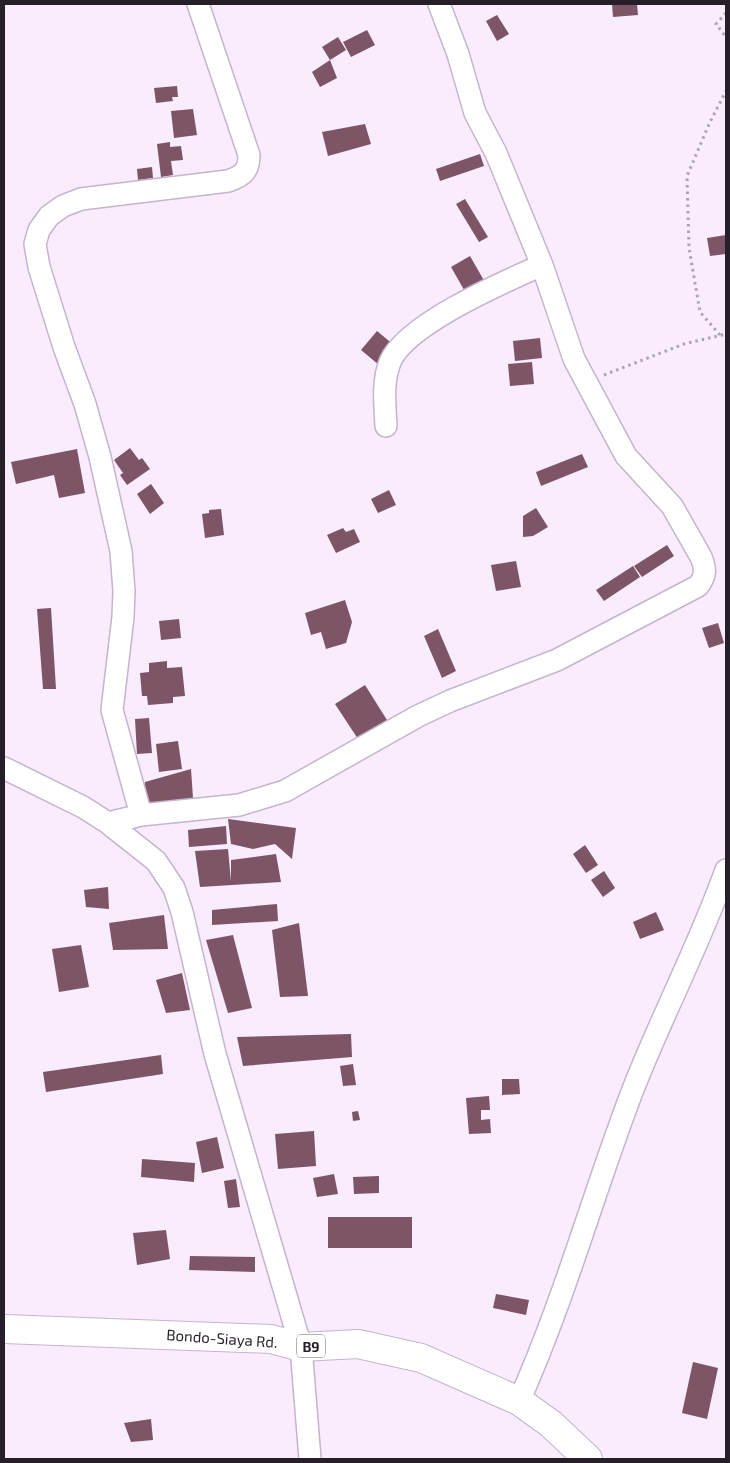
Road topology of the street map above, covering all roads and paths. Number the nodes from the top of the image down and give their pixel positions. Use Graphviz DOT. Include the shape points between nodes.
graph roads {
  1 [pos="198,4"];
  2 [pos="439,4"];
  3 [pos="726,13"];
  4 [pos="726,37"];
  5 [pos="726,92"];
  6 [pos="542,265"];
  7 [pos="726,334"];
  8 [pos="720,335"];
  9 [pos="586,384"];
  10 [pos="386,426"];
  11 [pos="4,768"];
  12 [pos="141,815"];
  13 [pos="108,823"];
  14 [pos="726,870"];
  15 [pos="4,1328"];
  16 [pos="301,1347"];
  17 [pos="519,1400"];
  18 [pos="310,1459"];
  19 [pos="588,1459"];
  1 -- 12 [label="street" via="249,155 247,170 240,177 228,181 81,199 49,216 39,230 35,244 39,266 100,457 121,551 123,617 112,710"];
  2 -- 6 [label="street" via="475,113 496,153"];
  3 -- 4 [label="path" via="716,24"];
  5 -- 8 [label="path" via="687,176 689,248 700,312"];
  6 -- 9 [label="street" via="574,359"];
  6 -- 10 [label="street" via="460,302 398,348 390,362 385,386"];
  7 -- 8 [label="path"];
  8 -- 9 [label="path" via="633,362"];
  9 -- 12 [label="street" via="626,456 672,506 702,557 705,574 698,586 557,660 418,716 285,791 239,805"];
  11 -- 13 [label="street"];
  12 -- 13 [label="street"];
  13 -- 16 [label="street" via="156,861 174,888 215,1054"];
  14 -- 17 [label="street" via="706,925 669,1001 632,1090 550,1325"];
  15 -- 16 [label="highway, Bondo-Siaya Rd. / B9" via="271,1339"];
  16 -- 17 [label="highway, Bondo-Siaya Rd. / B9" via="358,1344 399,1352 450,1369"];
  16 -- 18 [label="street"];
  17 -- 19 [label="highway, Bondo-Siaya Rd. / B9" via="551,1424"];
}
